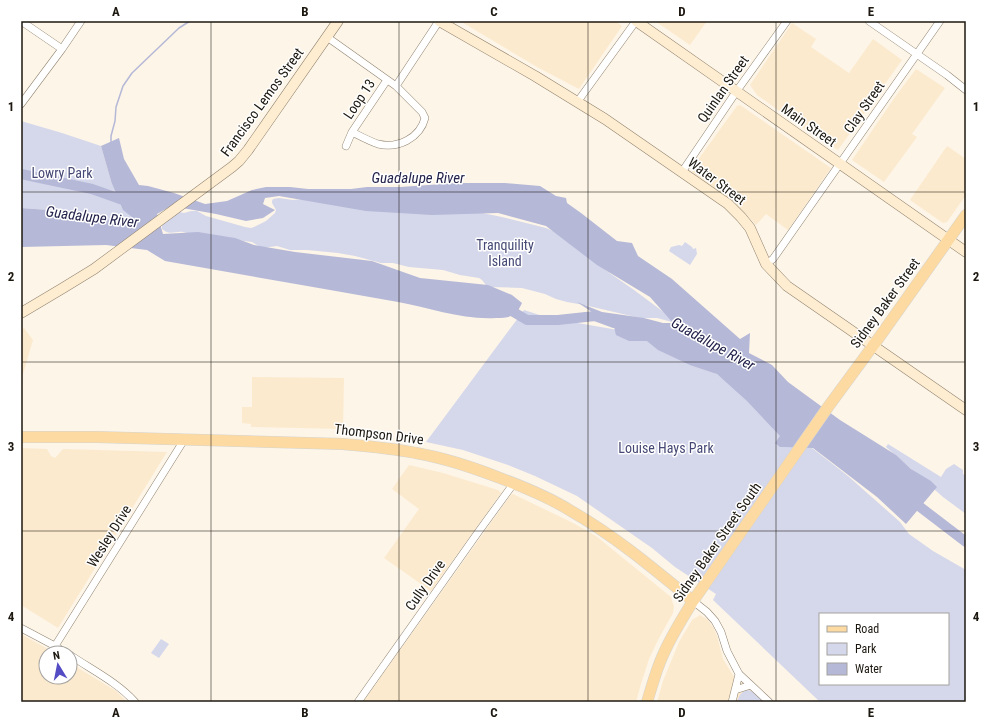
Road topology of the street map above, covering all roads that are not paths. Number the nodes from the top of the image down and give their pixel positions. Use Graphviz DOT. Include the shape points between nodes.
graph roads {
  1 [pos="21,21"];
  2 [pos="81,21"];
  3 [pos="338,21"];
  4 [pos="439,21"];
  5 [pos="636,21"];
  6 [pos="787,21"];
  7 [pos="869,21"];
  8 [pos="940,21"];
  9 [pos="327,37"];
  10 [pos="62,49"];
  11 [pos="916,54"];
  12 [pos="387,80"];
  13 [pos="396,86"];
  14 [pos="966,90"];
  15 [pos="736,92"];
  16 [pos="578,101"];
  17 [pos="21,104"];
  18 [pos="352,132"];
  19 [pos="346,146"];
  20 [pos="840,164"];
  21 [pos="682,172"];
  22 [pos="966,215"];
  23 [pos="948,240"];
  24 [pos="966,252"];
  25 [pos="766,264"];
  26 [pos="21,313"];
  27 [pos="873,346"];
  28 [pos="828,407"];
  29 [pos="966,410"];
  30 [pos="21,437"];
  31 [pos="184,440"];
  32 [pos="514,483"];
  33 [pos="693,601"];
  34 [pos="21,628"];
  35 [pos="53,645"];
  36 [pos="56,645"];
  37 [pos="78,661"];
  38 [pos="739,674"];
  39 [pos="751,685"];
  40 [pos="735,690"];
  41 [pos="135,702"];
  42 [pos="358,702"];
  43 [pos="647,702"];
  44 [pos="732,702"];
  45 [pos="769,702"];
  1 -- 10 [label="street"];
  2 -- 10 [label="street"];
  3 -- 9 [label="street, Francisco Lemos Street"];
  4 -- 13 [label="street"];
  4 -- 16 [label="street, Water Street"];
  5 -- 15 [label="street, Main Street"];
  5 -- 16 [label="street"];
  6 -- 15 [label="street, Quinlan Street"];
  7 -- 11 [label="street"];
  8 -- 11 [label="street, Clay Street"];
  9 -- 12 [label="street"];
  9 -- 26 [label="street, Francisco Lemos Street" via="239,161 94,269"];
  10 -- 17 [label="street"];
  11 -- 14 [label="street"];
  11 -- 20 [label="street, Clay Street"];
  12 -- 13 [label="street"];
  12 -- 18 [label="street, Loop 13"];
  13 -- 18 [label="street, Loop 13" via="425,118 415,135 406,142 384,145"];
  15 -- 20 [label="street, Main Street"];
  15 -- 21 [label="street, Quinlan Street"];
  16 -- 21 [label="street, Water Street"];
  18 -- 19 [label="street, Loop 13"];
  20 -- 23 [label="street, Main Street"];
  20 -- 25 [label="street, Clay Street" via="773,259"];
  21 -- 25 [label="street, Water Street" via="728,204 741,217 750,228"];
  22 -- 23 [label="main road, Sidney Baker Street"];
  23 -- 24 [label="street, Main Street"];
  23 -- 27 [label="main road, Sidney Baker Street"];
  25 -- 27 [label="street, Water Street" via="787,286"];
  27 -- 28 [label="main road, Sidney Baker Street"];
  27 -- 29 [label="street, Water Street"];
  28 -- 33 [label="main road, Sidney Baker Street South"];
  30 -- 31 [label="main road, Thompson Drive"];
  31 -- 32 [label="main road, Thompson Drive" via="326,443 377,447 446,460"];
  31 -- 36 [label="street, Wesley Drive"];
  32 -- 33 [label="main road, Thompson Drive" via="571,510 603,531"];
  32 -- 42 [label="street, Cully Drive"];
  33 -- 38 [label="street" via="715,621"];
  33 -- 43 [label="main road, Sidney Baker Street South" via="662,656"];
  34 -- 35 [label="street"];
  37 -- 41 [label="street" via="116,685"];
  38 -- 39 [label="street"];
  38 -- 40 [label="street"];
  39 -- 40 [label="street"];
  39 -- 45 [label="street"];
  40 -- 44 [label="street"];
}
